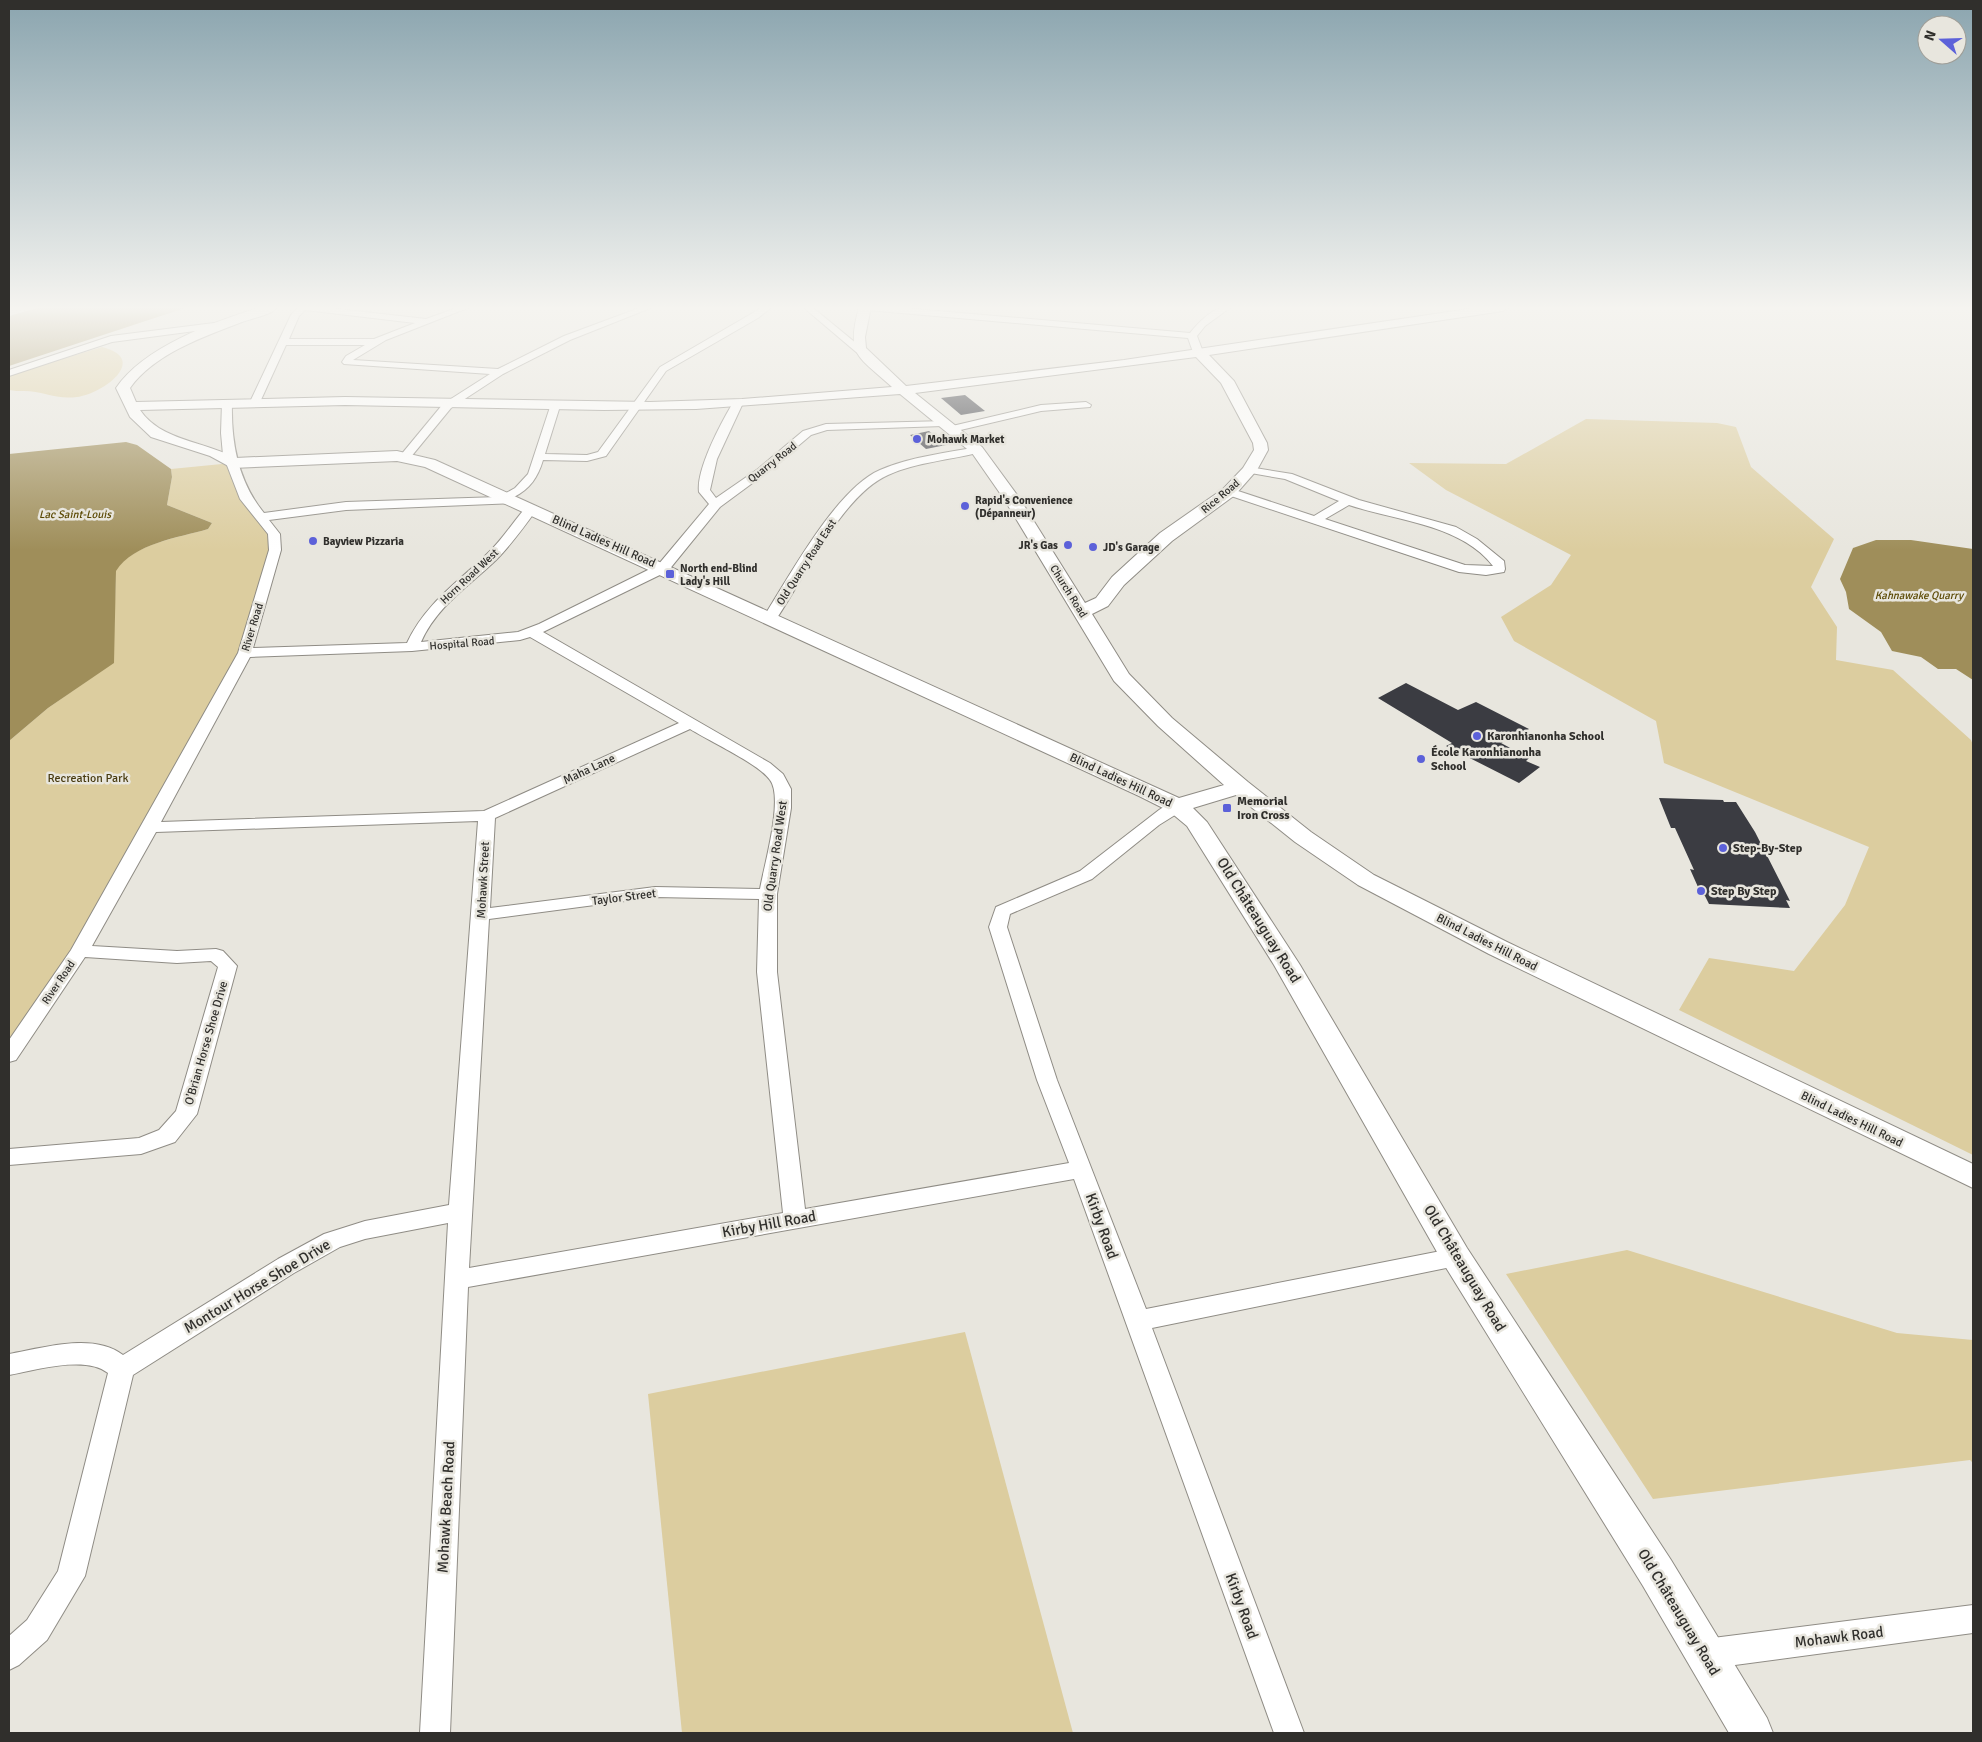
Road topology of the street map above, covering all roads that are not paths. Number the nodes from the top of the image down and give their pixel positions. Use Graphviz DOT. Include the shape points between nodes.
graph roads {
  1 [pos="124,388"];
  2 [pos="262,388"];
  3 [pos="474,388"];
  4 [pos="649,388"];
  5 [pos="901,388"];
  6 [pos="930,388"];
  7 [pos="1231,388"];
  8 [pos="904,391"];
  9 [pos="255,402"];
  10 [pos="227,403"];
  11 [pos="450,403"];
  12 [pos="738,403"];
  13 [pos="636,405"];
  14 [pos="1086,405"];
  15 [pos="133,406"];
  16 [pos="555,406"];
  17 [pos="948,426"];
  18 [pos="977,450"];
  19 [pos="406,456"];
  20 [pos="538,457"];
  21 [pos="232,463"];
  22 [pos="1249,470"];
  23 [pos="1228,492"];
  24 [pos="509,499"];
  25 [pos="1349,500"];
  26 [pos="716,504"];
  27 [pos="531,508"];
  28 [pos="261,517"];
  29 [pos="1315,520"];
  30 [pos="663,568"];
  31 [pos="1082,612"];
  32 [pos="770,618"];
  33 [pos="532,632"];
  34 [pos="412,647"];
  35 [pos="245,653"];
  36 [pos="691,723"];
  37 [pos="1240,787"];
  38 [pos="1177,806"];
  39 [pos="487,816"];
  40 [pos="150,827"];
  41 [pos="768,894"];
  42 [pos="481,915"];
  43 [pos="80,950"];
  44 [pos="9,1055"];
  45 [pos="9,1157"];
  46 [pos="1082,1169"];
  47 [pos="1973,1177"];
  48 [pos="460,1212"];
  49 [pos="795,1220"];
  50 [pos="1456,1258"];
  51 [pos="457,1280"];
  52 [pos="1136,1321"];
  53 [pos="9,1364"];
  54 [pos="122,1369"];
  55 [pos="1973,1619"];
  56 [pos="1705,1654"];
  57 [pos="9,1655"];
  58 [pos="435,1733"];
  59 [pos="1289,1733"];
  60 [pos="1752,1733"];
  1 -- 15 [label="street"];
  2 -- 9 [label="street"];
  3 -- 11 [label="street"];
  4 -- 13 [label="street"];
  5 -- 8 [label="street, Church Road"];
  6 -- 8 [label="street"];
  7 -- 22 [label="street, Rice Road" via="1260,443 1261,450"];
  8 -- 12 [label="street"];
  8 -- 17 [label="street, Church Road"];
  9 -- 10 [label="street"];
  9 -- 11 [label="street"];
  10 -- 15 [label="street"];
  10 -- 21 [label="street, River Road" via="226,433"];
  11 -- 16 [label="street"];
  11 -- 19 [label="street"];
  12 -- 13 [label="street"];
  12 -- 26 [label="street" via="708,470 704,489"];
  13 -- 16 [label="street"];
  13 -- 20 [label="street" via="602,454 586,458"];
  14 -- 17 [label="street, Quarry Road" via="1041,408"];
  15 -- 21 [label="street" via="135,414 160,436 215,453"];
  16 -- 20 [label="street"];
  17 -- 18 [label="street, Church Road"];
  17 -- 26 [label="street, Quarry Road" via="815,429"];
  18 -- 31 [label="street, Church Road" via="1012,499"];
  18 -- 32 [label="street, Old Quarry Road East" via="900,466 882,473 863,487 832,519"];
  19 -- 21 [label="street, Blind Ladies Hill Road"];
  19 -- 24 [label="street, Blind Ladies Hill Road" via="430,463"];
  20 -- 24 [label="street" via="529,482"];
  21 -- 28 [label="street, River Road" via="246,499"];
  22 -- 23 [label="street, Rice Road"];
  22 -- 25 [label="street" via="1288,476"];
  23 -- 29 [label="street"];
  23 -- 31 [label="street, Rice Road" via="1166,537 1118,581 1102,602"];
  24 -- 27 [label="street, Blind Ladies Hill Road"];
  24 -- 28 [label="street" via="346,506"];
  25 -- 29 [label="street"];
  25 -- 29 [label="street" via="1452,530 1473,542 1499,564 1499,569 1464,569"];
  26 -- 30 [label="street, Quarry Road"];
  27 -- 30 [label="street, Blind Ladies Hill Road"];
  27 -- 34 [label="street, Horn Road West" via="502,545 444,598 420,626"];
  28 -- 35 [label="street, River Road" via="274,534 275,550"];
  30 -- 32 [label="street, Blind Ladies Hill Road"];
  30 -- 33 [label="street, Hospital Road"];
  31 -- 37 [label="street, Church Road" via="1121,677 1165,722"];
  32 -- 38 [label="street, Blind Ladies Hill Road"];
  33 -- 34 [label="street, Hospital Road" via="500,640"];
  33 -- 36 [label="street, Old Quarry Road West"];
  34 -- 35 [label="street, Hospital Road"];
  35 -- 40 [label="street, River Road"];
  36 -- 39 [label="street, Maha Lane"];
  36 -- 41 [label="street, Old Quarry Road West" via="764,766 777,777 784,789"];
  37 -- 38 [label="street, Blind Ladies Hill Road"];
  37 -- 47 [label="street, Blind Ladies Hill Road" via="1303,837 1366,880 1498,948"];
  38 -- 46 [label="street, Kirby Road" via="1151,821 1085,875 1002,911 998,927 1047,1080"];
  38 -- 50 [label="street, Old Châteauguay Road" via="1206,834 1277,949"];
  39 -- 40 [label="street"];
  39 -- 42 [label="street, Mohawk Street"];
  40 -- 43 [label="street, River Road"];
  41 -- 42 [label="street, Taylor Street" via="655,892"];
  41 -- 49 [label="street, Old Quarry Road West" via="767,972"];
  42 -- 48 [label="street, Mohawk Street"];
  43 -- 44 [label="street, River Road"];
  43 -- 45 [label="street, O'Brian Horse Shoe Drive" via="178,957 216,955 228,966 186,1114 167,1136 141,1146"];
  46 -- 49 [label="street, Kirby Hill Road"];
  46 -- 52 [label="street, Kirby Road"];
  48 -- 51 [label="street, Mohawk Street"];
  48 -- 54 [label="street, Montour Horse Shoe Drive" via="365,1230 332,1240"];
  49 -- 51 [label="street, Kirby Hill Road"];
  50 -- 52 [label="street"];
  50 -- 56 [label="street, Old Châteauguay Road" via="1652,1565"];
  51 -- 58 [label="street, Mohawk Beach Road"];
  52 -- 59 [label="street, Kirby Road"];
  53 -- 54 [label="street" via="81,1353 108,1358"];
  54 -- 57 [label="street" via="71,1576 38,1630"];
  55 -- 56 [label="street, Mohawk Road"];
  56 -- 60 [label="street, Old Châteauguay Road"];
}
